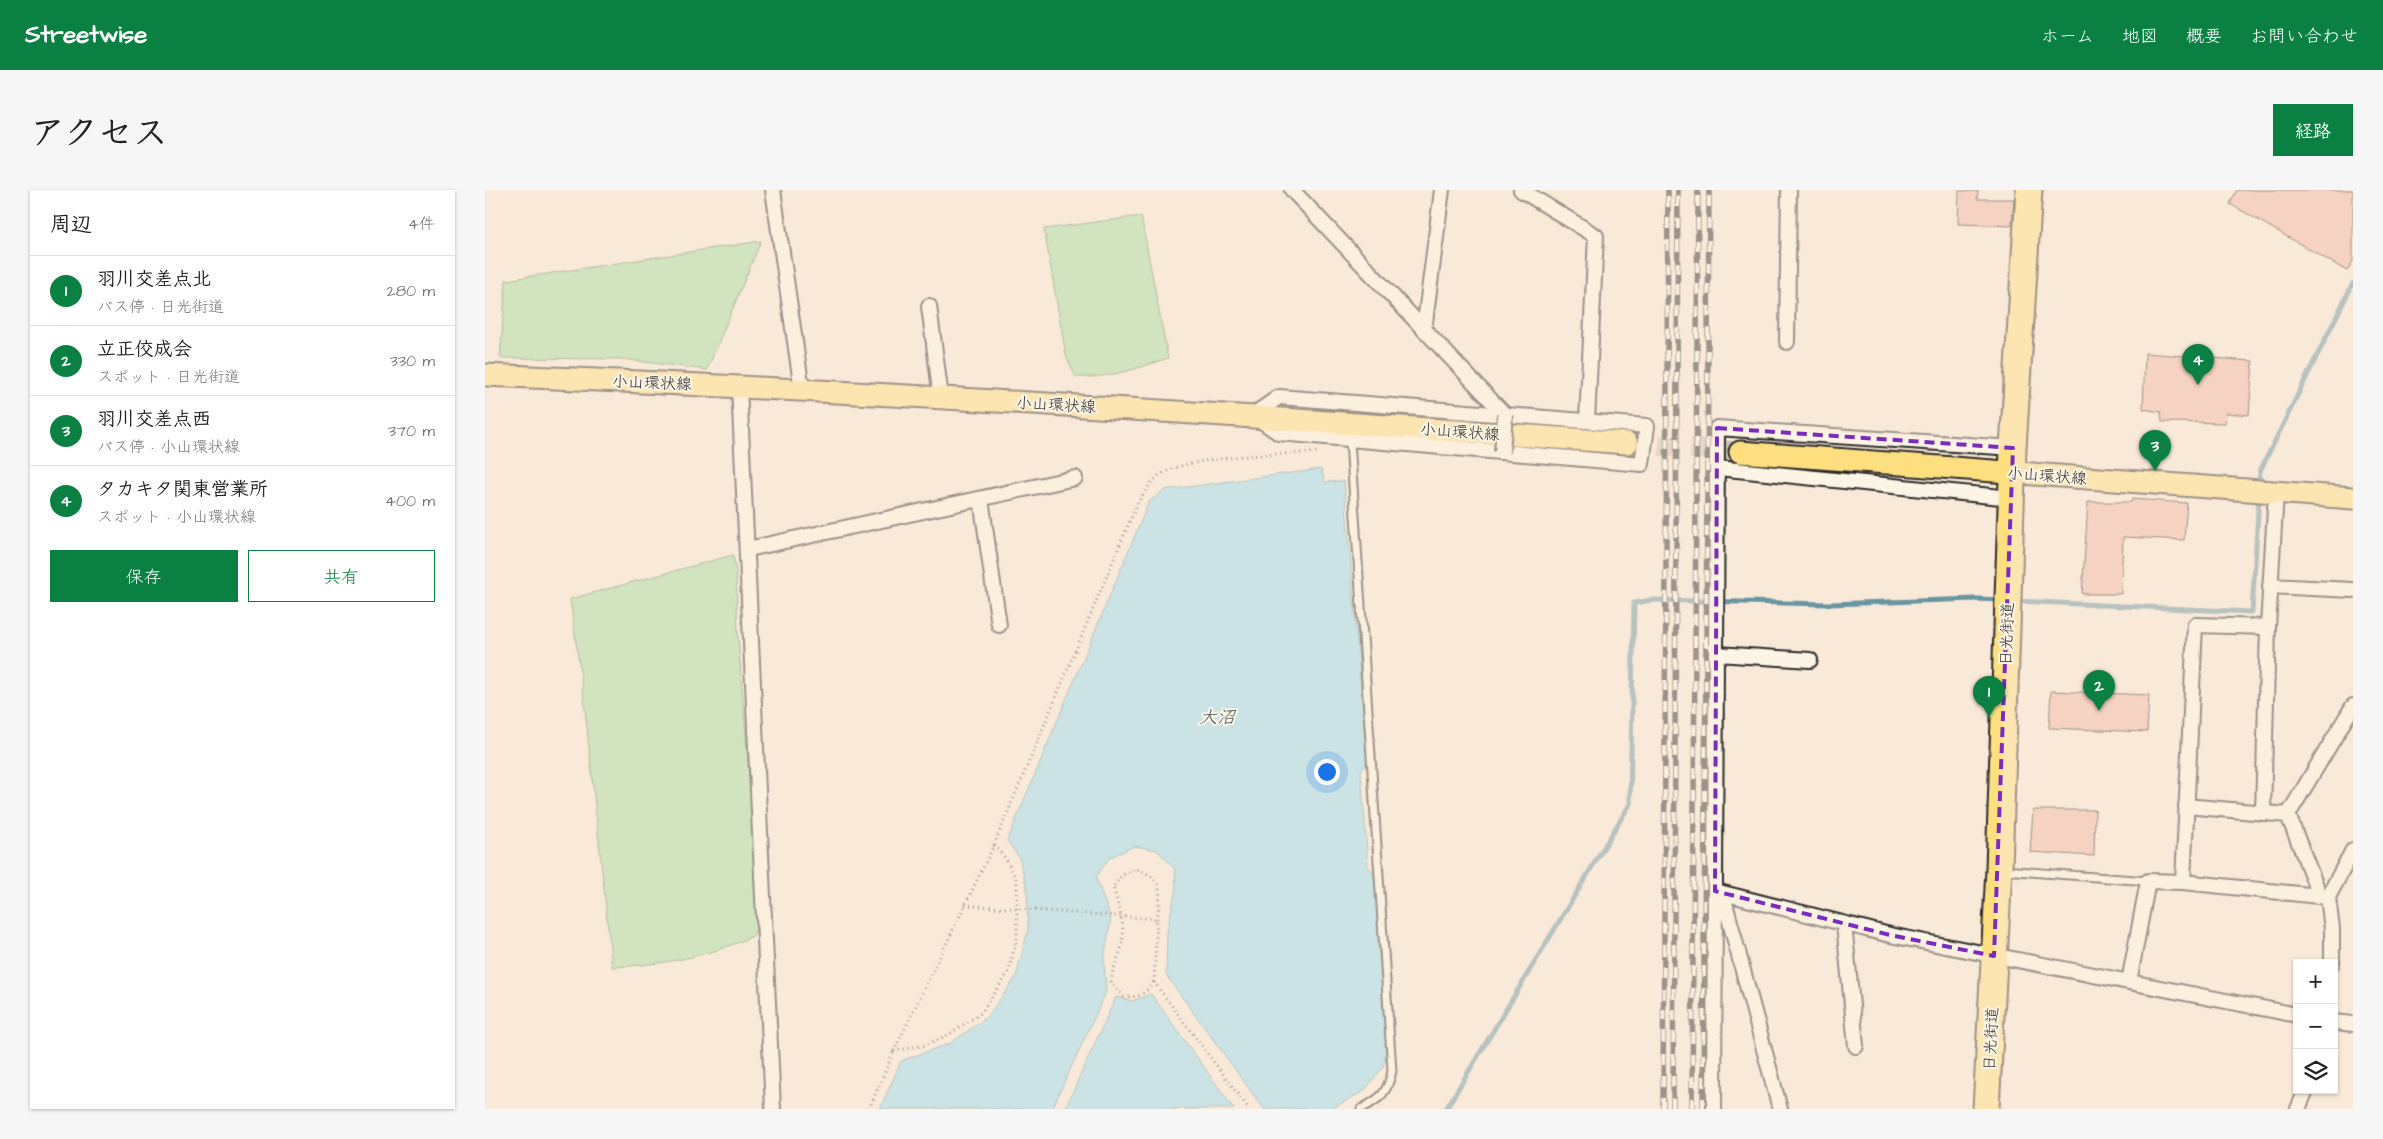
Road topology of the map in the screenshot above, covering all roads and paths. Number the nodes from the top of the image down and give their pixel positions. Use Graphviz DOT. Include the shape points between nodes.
graph roads {
  1 [pos="773,190"];
  2 [pos="1292,190"];
  3 [pos="1441,190"];
  4 [pos="1521,190"];
  5 [pos="1789,190"];
  6 [pos="2029,190"];
  7 [pos="929,306"];
  8 [pos="1425,330"];
  9 [pos="1787,342"];
  10 [pos="485,376"];
  11 [pos="739,386"];
  12 [pos="801,390"];
  13 [pos="941,398"];
  14 [pos="1253,415"];
  15 [pos="1505,415"];
  16 [pos="1587,421"];
  17 [pos="1350,441"];
  18 [pos="1627,443"];
  19 [pos="2013,448"];
  20 [pos="1502,452"];
  21 [pos="1740,452"];
  22 [pos="1324,453"];
  23 [pos="1717,468"];
  24 [pos="2012,472"];
  25 [pos="1075,478"];
  26 [pos="2276,492"];
  27 [pos="2011,498"];
  28 [pos="2353,498"];
  29 [pos="981,499"];
  30 [pos="748,549"];
  31 [pos="2270,586"];
  32 [pos="2353,590"];
  33 [pos="999,625"];
  34 [pos="2268,627"];
  35 [pos="1717,654"];
  36 [pos="1810,660"];
  37 [pos="2353,706"];
  38 [pos="2186,806"];
  39 [pos="2263,813"];
  40 [pos="2288,815"];
  41 [pos="994,845"];
  42 [pos="2353,850"];
  43 [pos="1999,870"];
  44 [pos="2148,881"];
  45 [pos="2183,882"];
  46 [pos="1715,891"];
  47 [pos="2324,897"];
  48 [pos="965,905"];
  49 [pos="1018,909"];
  50 [pos="1121,916"];
  51 [pos="1157,918"];
  52 [pos="1844,924"];
  53 [pos="1994,956"];
  54 [pos="2332,959"];
  55 [pos="1154,982"];
  56 [pos="2129,982"];
  57 [pos="2293,1014"];
  58 [pos="2338,1022"];
  59 [pos="2353,1024"];
  60 [pos="1856,1046"];
  61 [pos="894,1052"];
  62 [pos="2304,1094"];
  63 [pos="773,1109"];
  64 [pos="869,1109"];
  65 [pos="1249,1109"];
  66 [pos="1361,1109"];
  67 [pos="1714,1109"];
  68 [pos="1780,1109"];
  69 [pos="1986,1109"];
  70 [pos="2298,1109"];
  1 -- 12 [label="street"];
  2 -- 8 [label="street"];
  3 -- 8 [label="street"];
  4 -- 16 [label="street" via="1596,236"];
  5 -- 9 [label="street"];
  6 -- 19 [label="highway, 日光街道"];
  7 -- 13 [label="street"];
  8 -- 15 [label="street"];
  10 -- 11 [label="main road, 小山環状線"];
  11 -- 12 [label="main road, 小山環状線"];
  11 -- 30 [label="street"];
  12 -- 13 [label="main road, 小山環状線"];
  13 -- 14 [label="main road, 小山環状線"];
  14 -- 15 [label="street" via="1279,397"];
  14 -- 17 [label="street" via="1279,433"];
  14 -- 18 [label="main road, 小山環状線"];
  15 -- 16 [label="street"];
  15 -- 20 [label="street, bridge"];
  16 -- 20 [label="street" via="1647,426 1642,464"];
  17 -- 20 [label="street"];
  17 -- 66 [label="lane" via="1393,1071 1382,1097"];
  19 -- 23 [label="street" via="1717,428"];
  19 -- 24 [label="highway, 日光街道"];
  21 -- 24 [label="main road, 小山環状線"];
  22 -- 41 [label="path" via="1209,460 1163,472 1149,486 1137,504"];
  23 -- 27 [label="street"];
  23 -- 35 [label="street"];
  24 -- 26 [label="main road, 小山環状線"];
  24 -- 27 [label="highway, 日光街道"];
  25 -- 29 [label="street"];
  26 -- 28 [label="main road, 小山環状線"];
  26 -- 31 [label="street"];
  27 -- 43 [label="highway, 日光街道"];
  29 -- 30 [label="street"];
  29 -- 33 [label="street"];
  30 -- 63 [label="street"];
  31 -- 32 [label="street"];
  31 -- 34 [label="street"];
  34 -- 38 [label="street" via="2195,625"];
  34 -- 39 [label="street"];
  35 -- 36 [label="street"];
  35 -- 46 [label="street"];
  37 -- 40 [label="street"];
  38 -- 39 [label="street"];
  38 -- 45 [label="street"];
  39 -- 40 [label="street"];
  40 -- 47 [label="street"];
  41 -- 48 [label="path"];
  41 -- 49 [label="path" via="1006,859 1017,881"];
  42 -- 47 [label="street"];
  43 -- 44 [label="lane"];
  43 -- 53 [label="highway, 日光街道"];
  44 -- 45 [label="street"];
  44 -- 56 [label="street"];
  45 -- 47 [label="street"];
  46 -- 52 [label="street"];
  46 -- 67 [label="street"];
  46 -- 68 [label="street" via="1725,903"];
  47 -- 54 [label="street" via="2332,929"];
  48 -- 49 [label="path"];
  48 -- 61 [label="path"];
  49 -- 50 [label="path"];
  49 -- 61 [label="path" via="1017,938 1007,973 981,1013 948,1035 925,1045"];
  50 -- 51 [label="path"];
  50 -- 51 [label="path" via="1113,887 1121,875 1136,869 1150,873 1158,883"];
  50 -- 55 [label="path" via="1123,936 1111,983 1124,997 1135,997 1145,994"];
  51 -- 55 [label="path"];
  52 -- 53 [label="street"];
  52 -- 60 [label="street"];
  53 -- 56 [label="street"];
  53 -- 69 [label="highway, 日光街道"];
  55 -- 65 [label="path"];
  56 -- 57 [label="street"];
  58 -- 59 [label="street"];
  61 -- 64 [label="path"];
  62 -- 70 [label="street"];
}
